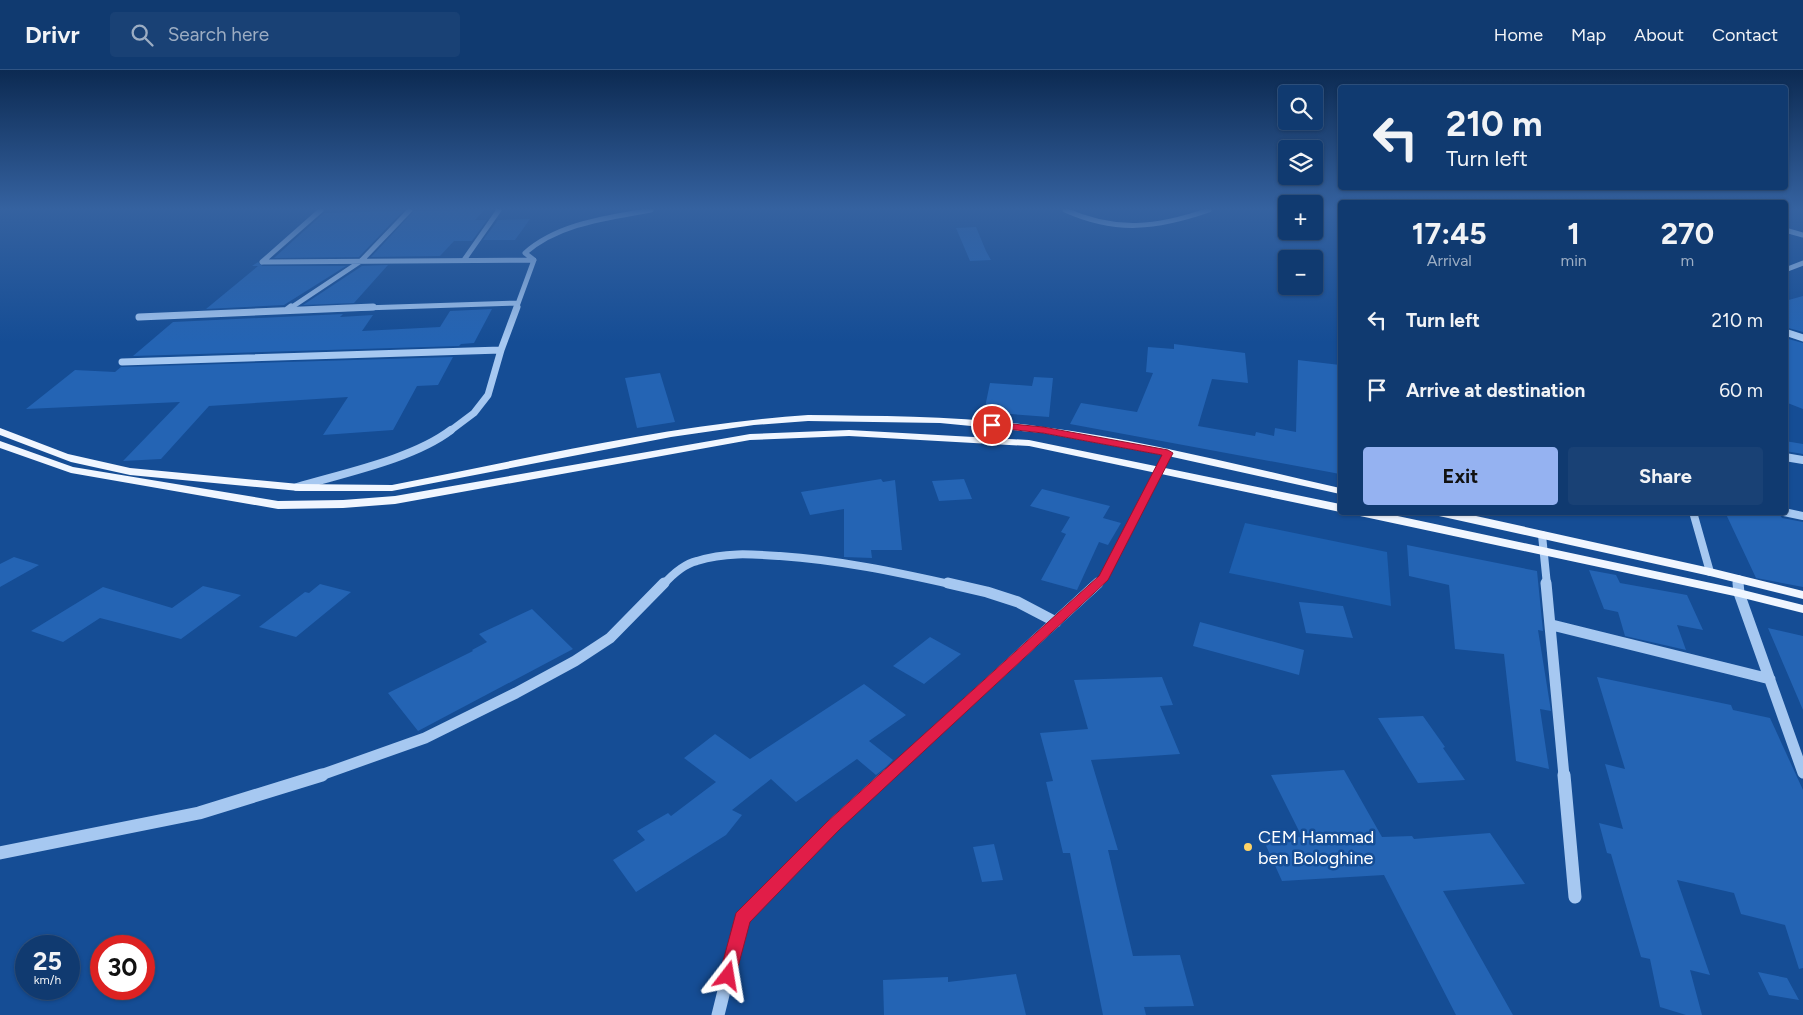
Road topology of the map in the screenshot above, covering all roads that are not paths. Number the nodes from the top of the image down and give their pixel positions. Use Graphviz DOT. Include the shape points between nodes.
graph roads {
  1 [pos="271,254"];
  2 [pos="368,254"];
  3 [pos="468,254"];
  4 [pos="526,254"];
  5 [pos="464,260"];
  6 [pos="534,260"];
  7 [pos="361,261"];
  8 [pos="1803,263"];
  9 [pos="1788,269"];
  10 [pos="518,303"];
  11 [pos="287,310"];
  12 [pos="139,317"];
  13 [pos="1788,333"];
  14 [pos="1803,338"];
  15 [pos="500,350"];
  16 [pos="122,362"];
  17 [pos="0,431"];
  18 [pos="0,444"];
  19 [pos="1168,453"];
  20 [pos="1788,458"];
  21 [pos="1803,460"];
  22 [pos="1158,470"];
  23 [pos="292,488"];
  24 [pos="1338,491"];
  25 [pos="1338,508"];
  26 [pos="1788,513"];
  27 [pos="1374,515"];
  28 [pos="1452,515"];
  29 [pos="1694,515"];
  30 [pos="1803,516"];
  31 [pos="1542,535"];
  32 [pos="1545,551"];
  33 [pos="1710,572"];
  34 [pos="1738,579"];
  35 [pos="1739,593"];
  36 [pos="1803,595"];
  37 [pos="1803,609"];
  38 [pos="1056,622"];
  39 [pos="1552,625"];
  40 [pos="1770,679"];
  41 [pos="1803,773"];
  42 [pos="0,853"];
  43 [pos="1575,897"];
  44 [pos="718,1015"];
  1 -- 7 [label="street" via="262,262"];
  2 -- 7 [label="street"];
  3 -- 5 [label="street"];
  4 -- 6 [label="street"];
  5 -- 6 [label="street"];
  5 -- 7 [label="street"];
  6 -- 10 [label="street"];
  7 -- 11 [label="street"];
  8 -- 9 [label="street"];
  10 -- 11 [label="street"];
  10 -- 15 [label="street"];
  11 -- 12 [label="street"];
  13 -- 14 [label="street"];
  15 -- 16 [label="street"];
  15 -- 23 [label="street" via="488,395 474,413 441,438 410,453"];
  17 -- 23 [label="main road" via="85,463 170,476"];
  18 -- 22 [label="main road" via="71,470 278,505 395,500 750,437 803,434 849,433 1029,443"];
  19 -- 22 [label="street"];
  19 -- 23 [label="main road" via="1043,430 940,420 808,418 671,434 392,488 349,491"];
  19 -- 24 [label="main road"];
  20 -- 21 [label="street"];
  22 -- 25 [label="main road"];
  22 -- 38 [label="street" via="1104,578"];
  26 -- 30 [label="street"];
  27 -- 32 [label="main road"];
  28 -- 31 [label="main road"];
  29 -- 33 [label="street"];
  31 -- 32 [label="street"];
  31 -- 33 [label="main road"];
  32 -- 35 [label="main road"];
  32 -- 39 [label="street"];
  33 -- 34 [label="main road"];
  34 -- 35 [label="street"];
  34 -- 36 [label="main road"];
  35 -- 37 [label="main road"];
  35 -- 40 [label="street"];
  38 -- 42 [label="street" via="1018,602 987,592 884,569 806,558 733,553 695,561 671,576 610,638 575,662 425,738 344,768 200,813"];
  38 -- 44 [label="street" via="833,825 742,918"];
  39 -- 40 [label="street"];
  39 -- 43 [label="street"];
  40 -- 41 [label="street"];
}
